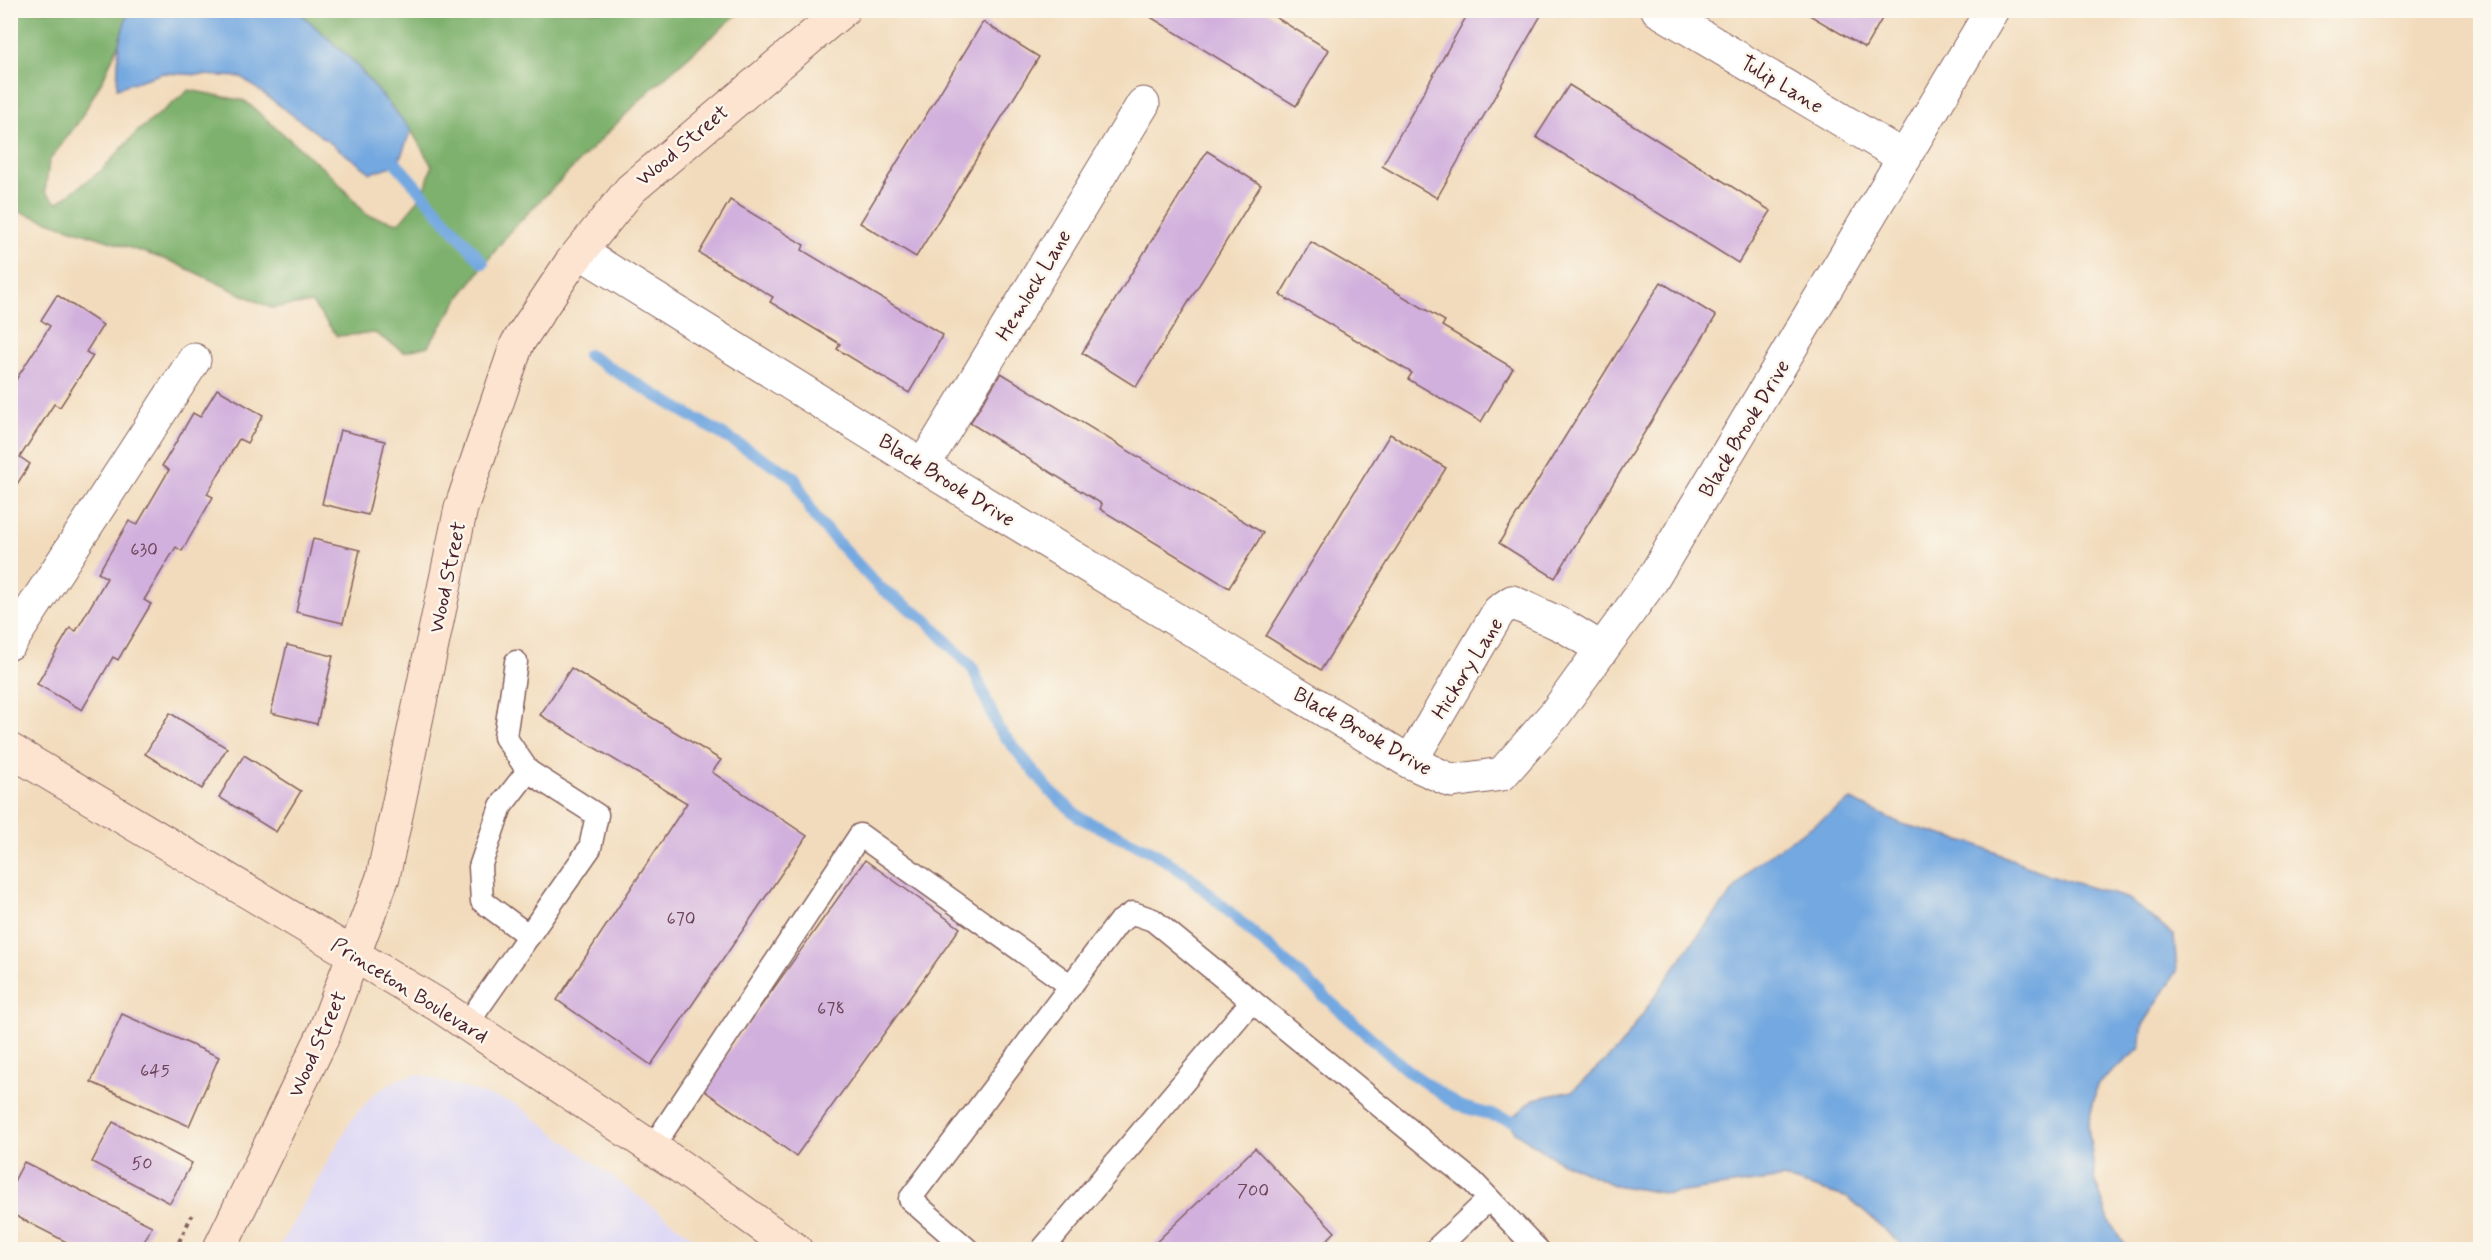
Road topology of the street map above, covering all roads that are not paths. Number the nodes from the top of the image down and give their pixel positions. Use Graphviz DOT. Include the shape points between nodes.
graph roads {
  1 [pos="843,10"];
  2 [pos="1658,10"];
  3 [pos="1992,10"];
  4 [pos="1143,104"];
  5 [pos="1905,158"];
  6 [pos="580,252"];
  7 [pos="194,360"];
  8 [pos="923,466"];
  9 [pos="10,643"];
  10 [pos="1602,649"];
  11 [pos="516,662"];
  12 [pos="10,750"];
  13 [pos="1410,762"];
  14 [pos="528,771"];
  15 [pos="529,936"];
  16 [pos="354,955"];
  17 [pos="1071,986"];
  18 [pos="1252,1001"];
  19 [pos="467,1024"];
  20 [pos="652,1148"];
  21 [pos="1489,1199"];
  22 [pos="955,1245"];
  23 [pos="219,1250"];
  24 [pos="796,1250"];
  25 [pos="1042,1250"];
  26 [pos="1435,1250"];
  27 [pos="1538,1250"];
  1 -- 6 [label="main road, Wood Street" via="631,189"];
  2 -- 5 [label="street, Tulip Lane"];
  3 -- 5 [label="street, Black Brook Drive"];
  4 -- 8 [label="street, Hemlock Lane"];
  5 -- 10 [label="street, Black Brook Drive" via="1652,580"];
  6 -- 8 [label="street, Black Brook Drive"];
  6 -- 16 [label="main road, Wood Street" via="517,345 461,508 383,877"];
  7 -- 9 [label="street"];
  8 -- 13 [label="street, Black Brook Drive"];
  10 -- 13 [label="street, Black Brook Drive" via="1555,714 1502,774 1452,781"];
  10 -- 13 [label="street, Hickory Lane" via="1512,602 1499,611"];
  11 -- 14 [label="lane" via="505,737"];
  12 -- 16 [label="main road, Princeton Boulevard"];
  14 -- 15 [label="lane" via="501,806 480,867 482,901"];
  14 -- 15 [label="lane" via="597,815 590,848"];
  15 -- 19 [label="lane"];
  16 -- 19 [label="main road, Princeton Boulevard"];
  16 -- 23 [label="main road, Wood Street" via="324,1036"];
  17 -- 18 [label="lane" via="1118,923 1133,913 1153,920"];
  17 -- 20 [label="lane" via="860,835"];
  17 -- 22 [label="lane" via="910,1199"];
  18 -- 21 [label="lane"];
  18 -- 25 [label="lane"];
  19 -- 20 [label="main road, Princeton Boulevard"];
  20 -- 24 [label="main road, Princeton Boulevard"];
  21 -- 26 [label="lane"];
  21 -- 27 [label="lane"];
}
